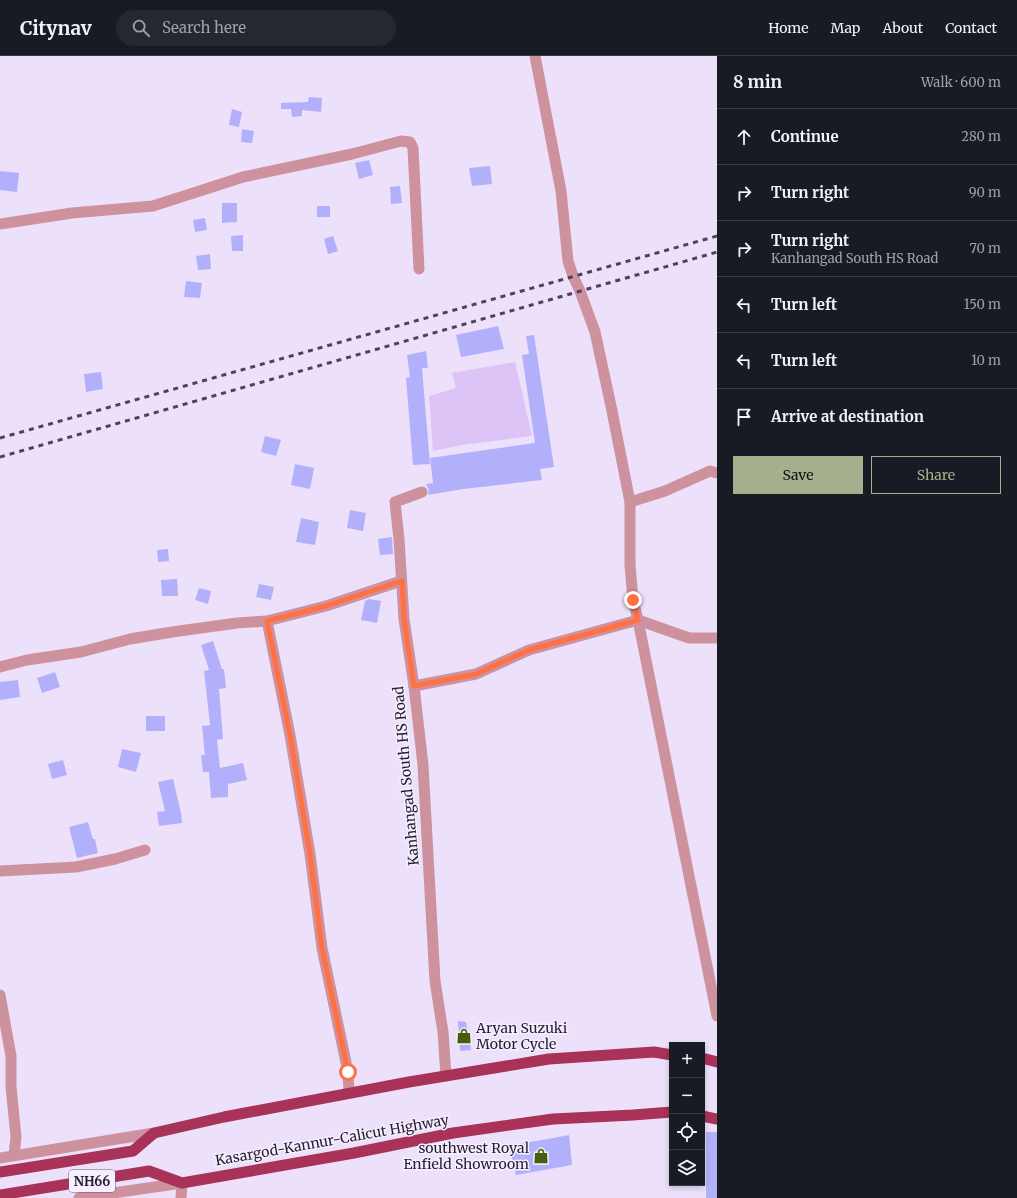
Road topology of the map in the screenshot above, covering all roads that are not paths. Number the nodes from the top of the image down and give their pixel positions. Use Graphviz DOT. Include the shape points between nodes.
graph roads {
  1 [pos="535,56"];
  2 [pos="0,224"];
  3 [pos="419,269"];
  4 [pos="717,473"];
  5 [pos="422,492"];
  6 [pos="630,502"];
  7 [pos="402,581"];
  8 [pos="638,620"];
  9 [pos="267,621"];
  10 [pos="717,638"];
  11 [pos="0,667"];
  12 [pos="414,686"];
  13 [pos="145,850"];
  14 [pos="0,871"];
  15 [pos="0,995"];
  16 [pos="717,1016"];
  17 [pos="669,1054"];
  18 [pos="705,1059"];
  19 [pos="717,1062"];
  20 [pos="446,1076"];
  21 [pos="349,1093"];
  22 [pos="669,1112"];
  23 [pos="705,1117"];
  24 [pos="717,1119"];
  25 [pos="154,1133"];
  26 [pos="14,1156"];
  27 [pos="0,1158"];
  28 [pos="0,1172"];
  29 [pos="182,1183"];
  30 [pos="0,1195"];
  31 [pos="79,1198"];
  32 [pos="181,1198"];
  1 -- 6 [label="street" via="561,191 568,261 595,332"];
  2 -- 3 [label="street" via="72,213 153,206 243,177 401,141 410,142 413,148"];
  4 -- 6 [label="street" via="710,472"];
  5 -- 7 [label="street, Kanhangad South HS Road" via="395,502"];
  6 -- 8 [label="street" via="630,565 633,600"];
  7 -- 9 [label="street" via="326,606"];
  7 -- 12 [label="street, Kanhangad South HS Road" via="404,619"];
  8 -- 10 [label="street" via="689,638"];
  8 -- 12 [label="street" via="529,650 476,674"];
  8 -- 16 [label="street"];
  9 -- 11 [label="street" via="130,639 81,652"];
  9 -- 21 [label="street" via="290,735 310,854 322,948 348,1072"];
  12 -- 20 [label="street, Kanhangad South HS Road" via="423,765 435,981 443,1032"];
  13 -- 14 [label="street" via="76,867"];
  15 -- 26 [label="street" via="11,1056 16,1137"];
  17 -- 20 [label="highway, NH66" via="654,1052 549,1059"];
  18 -- 19 [label="highway"];
  20 -- 21 [label="highway, NH66"];
  21 -- 25 [label="highway, NH66"];
  22 -- 29 [label="highway, Kasargod-Kannur-Calicut Highway / NH66" via="553,1119 453,1133"];
  23 -- 24 [label="highway"];
  25 -- 26 [label="street"];
  25 -- 28 [label="highway, NH66" via="133,1151"];
  26 -- 27 [label="street"];
  29 -- 30 [label="highway, Kasargod-Kannur-Calicut Highway / NH66" via="149,1171"];
  29 -- 31 [label="street"];
  29 -- 32 [label="street"];
}
